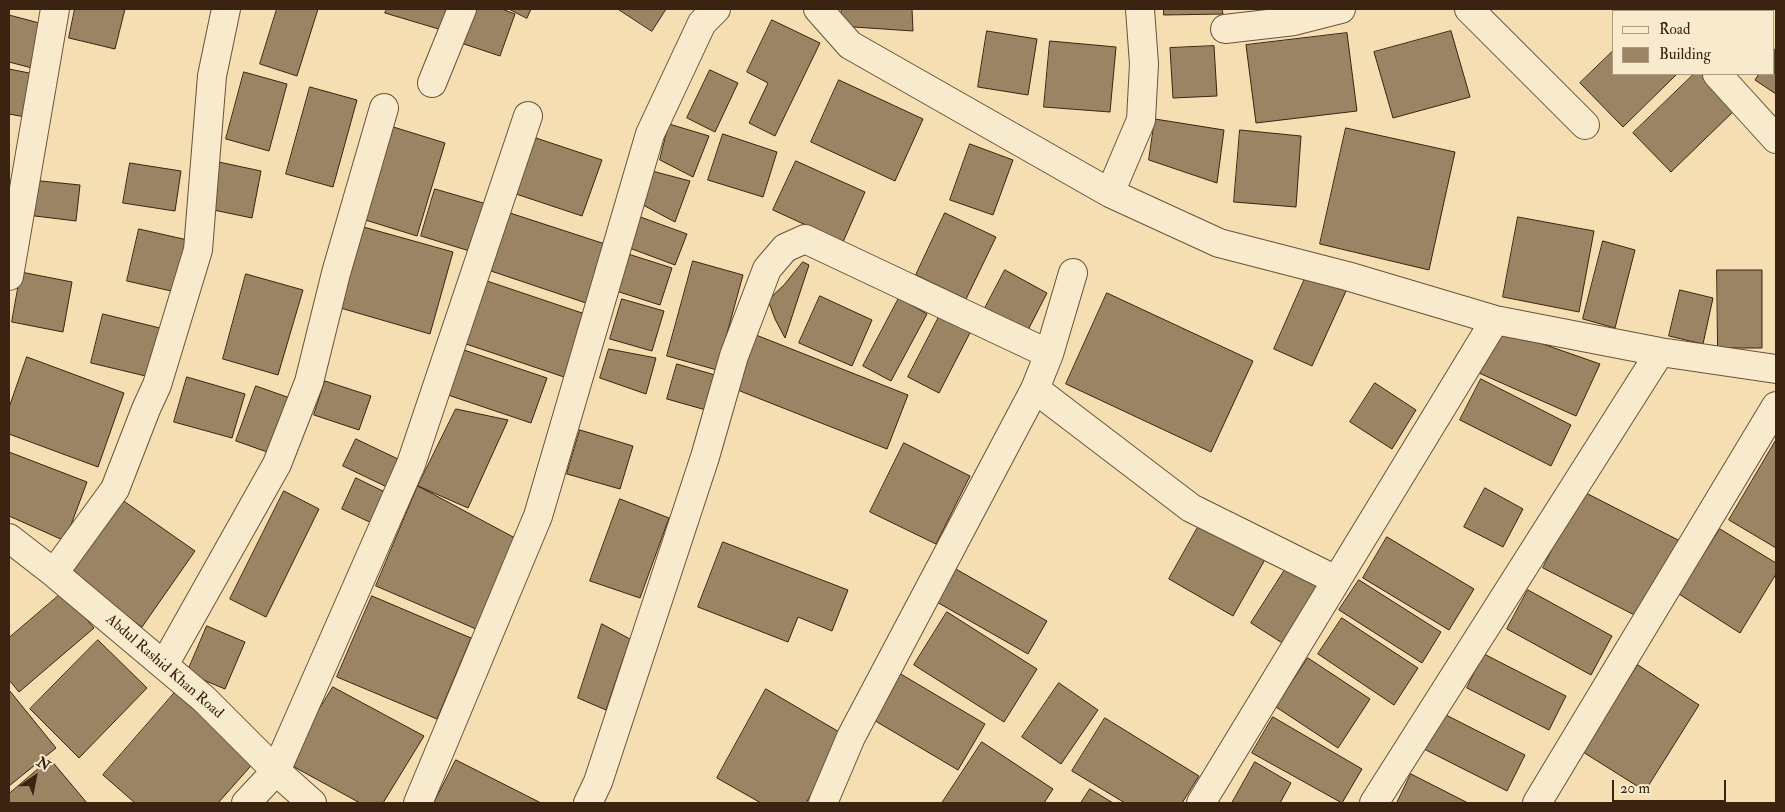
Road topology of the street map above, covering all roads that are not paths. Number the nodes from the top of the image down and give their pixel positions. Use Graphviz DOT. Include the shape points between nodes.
graph roads {
  1 [pos="56,9"];
  2 [pos="226,9"];
  3 [pos="462,9"];
  4 [pos="716,9"];
  5 [pos="818,9"];
  6 [pos="1140,9"];
  7 [pos="1341,9"];
  8 [pos="1469,9"];
  9 [pos="1226,30"];
  10 [pos="1718,75"];
  11 [pos="432,83"];
  12 [pos="384,108"];
  13 [pos="528,116"];
  14 [pos="1584,125"];
  15 [pos="1776,139"];
  16 [pos="1110,193"];
  17 [pos="1073,273"];
  18 [pos="9,276"];
  19 [pos="1495,320"];
  20 [pos="1660,352"];
  21 [pos="1049,354"];
  22 [pos="1776,369"];
  23 [pos="1035,389"];
  24 [pos="1776,406"];
  25 [pos="9,538"];
  26 [pos="54,573"];
  27 [pos="1336,580"];
  28 [pos="164,665"];
  29 [pos="276,771"];
  30 [pos="246,803"];
  31 [pos="312,803"];
  32 [pos="418,803"];
  33 [pos="588,803"];
  34 [pos="823,803"];
  35 [pos="1201,803"];
  36 [pos="1374,803"];
  37 [pos="1537,803"];
  1 -- 18 [label="street"];
  2 -- 26 [label="street" via="212,76 198,250 157,385 115,489"];
  3 -- 11 [label="street"];
  4 -- 32 [label="street" via="702,23 650,134 538,516"];
  5 -- 16 [label="street" via="850,45"];
  6 -- 16 [label="street" via="1144,64 1141,120"];
  7 -- 9 [label="street" via="1294,21"];
  8 -- 14 [label="street"];
  10 -- 15 [label="street"];
  12 -- 28 [label="street" via="306,391 277,464"];
  13 -- 29 [label="street" via="411,464"];
  16 -- 19 [label="street" via="1219,242"];
  17 -- 21 [label="street"];
  19 -- 20 [label="street"];
  19 -- 27 [label="street"];
  20 -- 22 [label="street"];
  20 -- 36 [label="street"];
  21 -- 23 [label="street"];
  21 -- 33 [label="street" via="805,240 784,248 767,269 734,356 705,457 598,782"];
  23 -- 27 [label="street" via="1191,508"];
  23 -- 34 [label="street" via="851,737"];
  24 -- 37 [label="street"];
  25 -- 26 [label="street, Abdul Rashid Khan Road"];
  26 -- 28 [label="street, Abdul Rashid Khan Road"];
  27 -- 35 [label="street"];
  28 -- 29 [label="street, Abdul Rashid Khan Road" via="204,699"];
  29 -- 30 [label="street"];
  29 -- 31 [label="street, Abdul Rashid Khan Road"];
}
